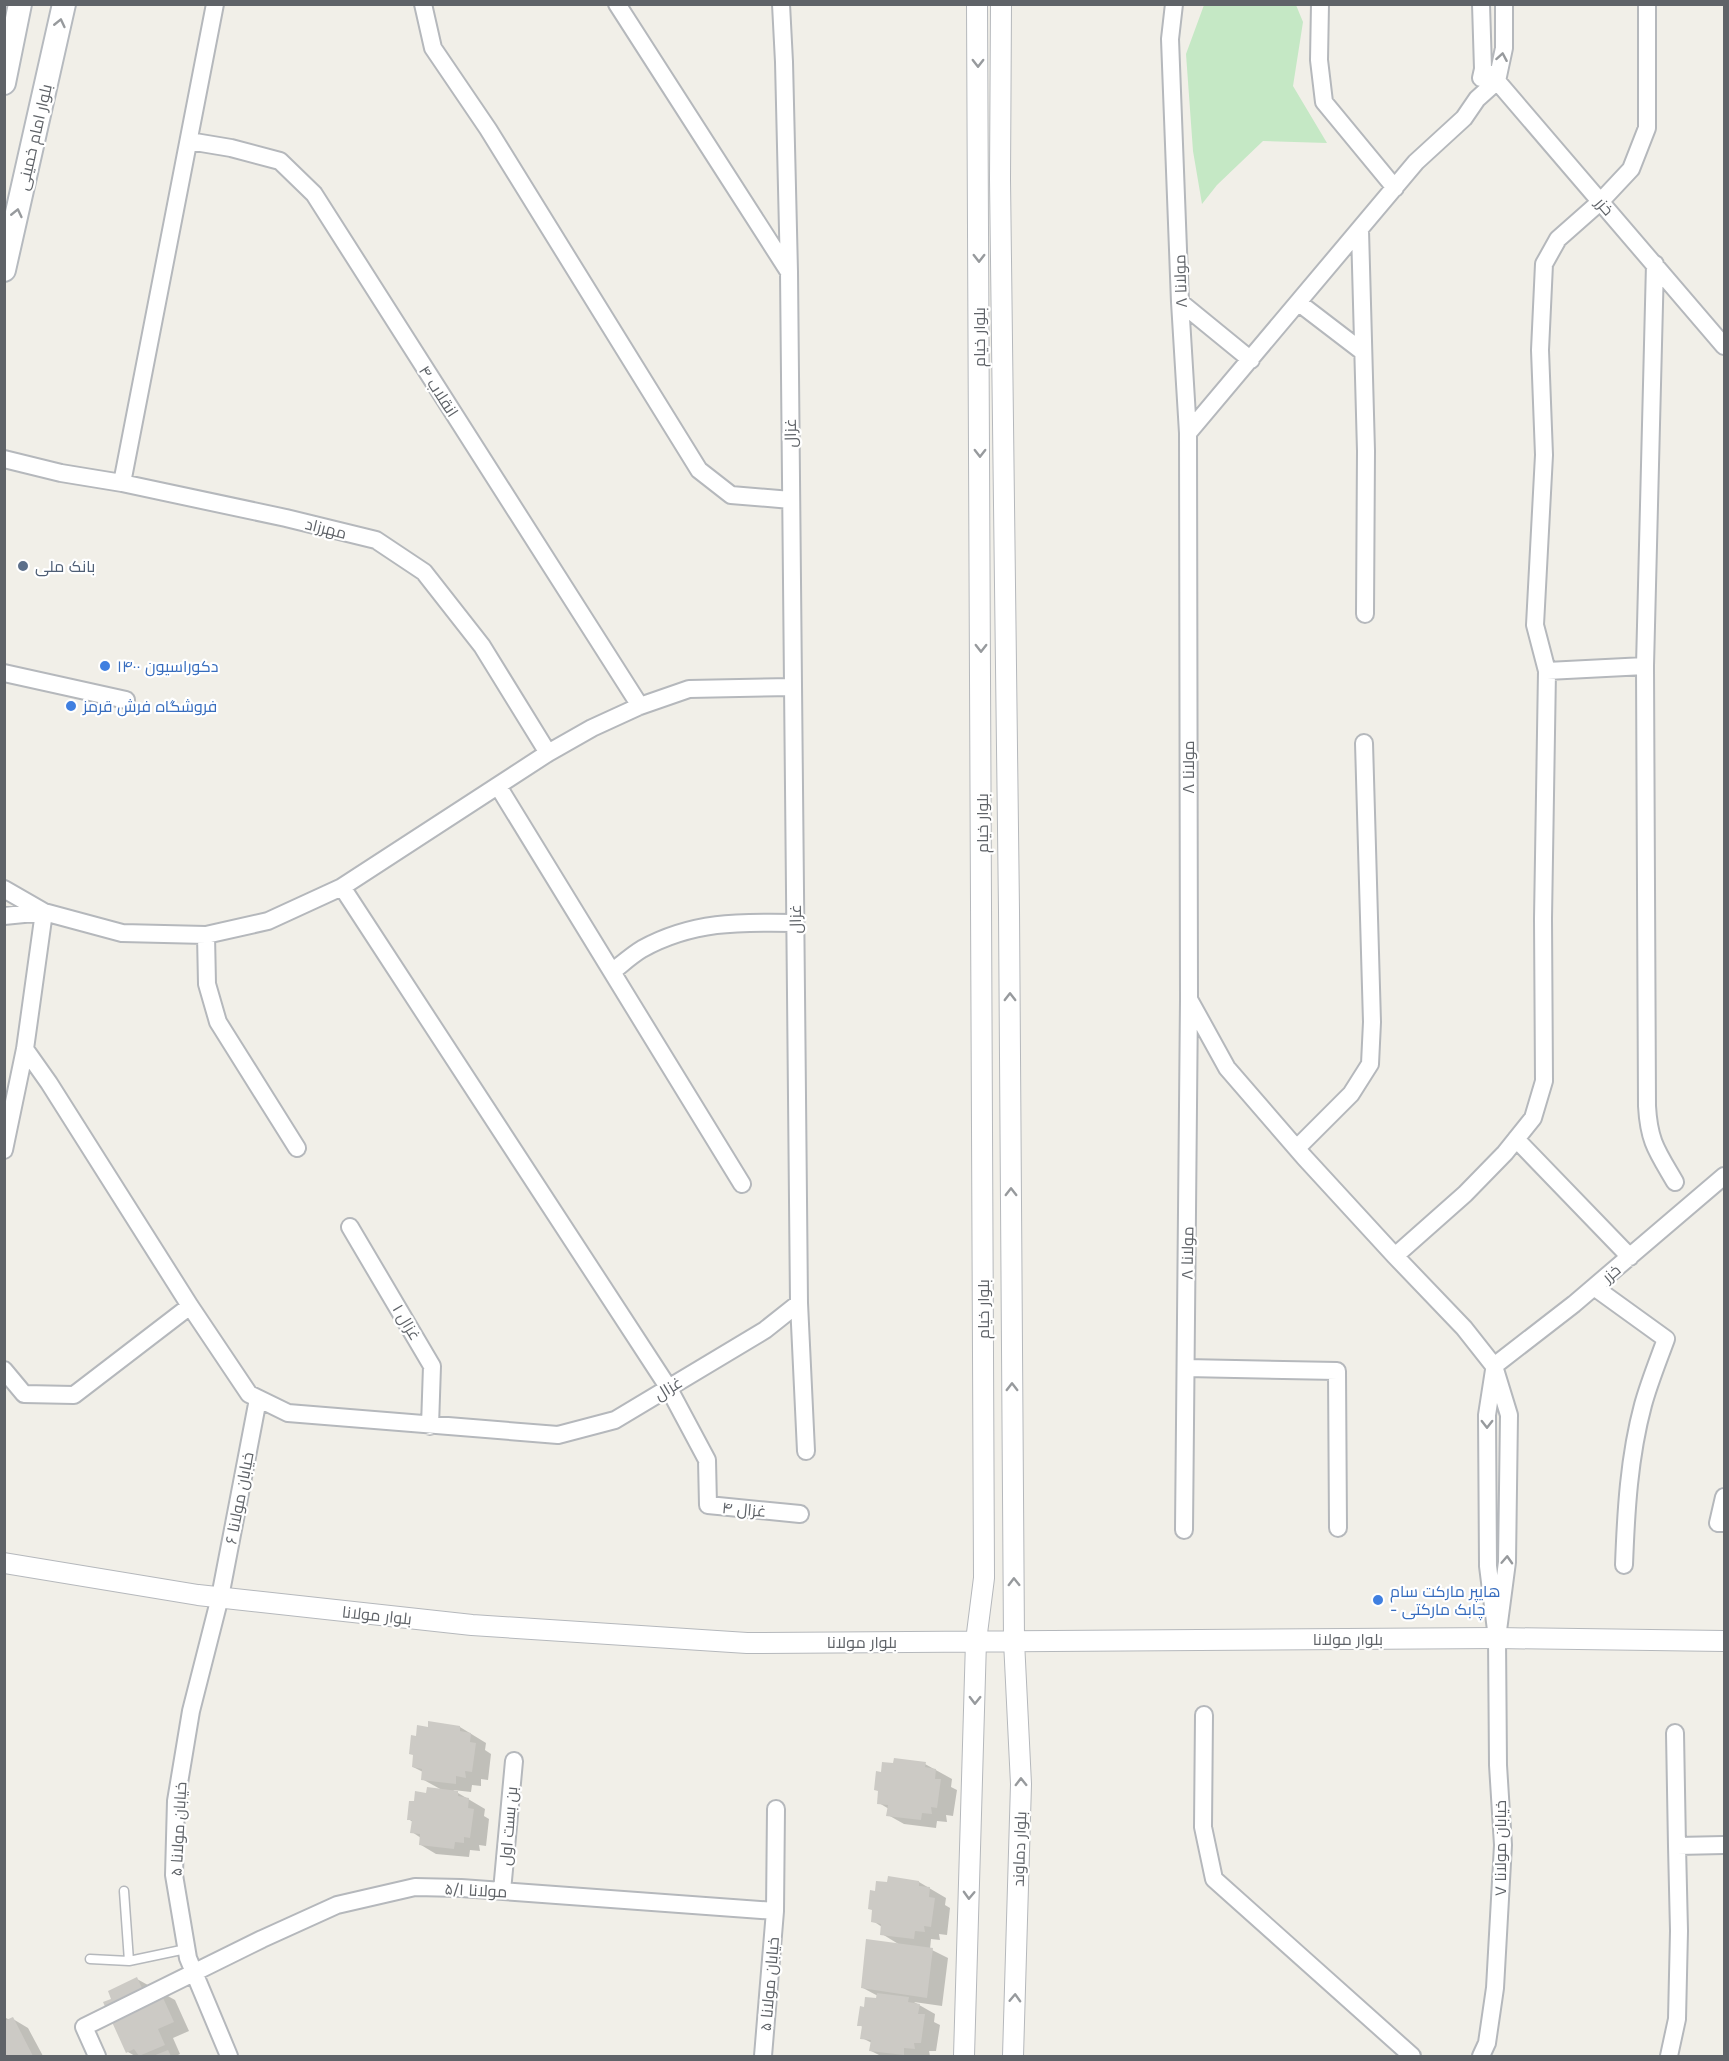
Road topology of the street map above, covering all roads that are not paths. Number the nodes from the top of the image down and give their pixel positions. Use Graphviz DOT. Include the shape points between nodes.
graph roads {
  1 [pos="20,4"];
  2 [pos="64,4"];
  3 [pos="215,4"];
  4 [pos="423,4"];
  5 [pos="617,4"];
  6 [pos="781,4"];
  7 [pos="977,4"];
  8 [pos="1001,4"];
  9 [pos="1174,4"];
  10 [pos="1320,4"];
  11 [pos="1481,4"];
  12 [pos="1504,4"];
  13 [pos="1647,4"];
  14 [pos="1483,69"];
  15 [pos="1497,81"];
  16 [pos="4,83"];
  17 [pos="1477,99"];
  18 [pos="189,141"];
  19 [pos="1395,188"];
  20 [pos="1601,201"];
  21 [pos="1360,230"];
  22 [pos="1654,264"];
  23 [pos="4,270"];
  24 [pos="789,272"];
  25 [pos="1180,302"];
  26 [pos="1299,303"];
  27 [pos="1725,346"];
  28 [pos="1363,352"];
  29 [pos="1251,360"];
  30 [pos="1188,433"];
  31 [pos="4,459"];
  32 [pos="122,483"];
  33 [pos="791,500"];
  34 [pos="1365,614"];
  35 [pos="1645,666"];
  36 [pos="1546,671"];
  37 [pos="4,673"];
  38 [pos="793,687"];
  39 [pos="126,700"];
  40 [pos="640,706"];
  41 [pos="1364,743"];
  42 [pos="548,753"];
  43 [pos="498,786"];
  44 [pos="342,887"];
  45 [pos="4,889"];
  46 [pos="44,912"];
  47 [pos="4,916"];
  48 [pos="795,923"];
  49 [pos="206,935"];
  50 [pos="613,971"];
  51 [pos="1189,1000"];
  52 [pos="25,1049"];
  53 [pos="1516,1139"];
  54 [pos="297,1148"];
  55 [pos="1297,1148"];
  56 [pos="4,1150"];
  57 [pos="1725,1176"];
  58 [pos="1675,1182"];
  59 [pos="742,1184"];
  60 [pos="350,1227"];
  61 [pos="1395,1256"];
  62 [pos="1630,1257"];
  63 [pos="1594,1287"];
  64 [pos="799,1303"];
  65 [pos="190,1306"];
  66 [pos="1494,1366"];
  67 [pos="1185,1368"];
  68 [pos="4,1370"];
  69 [pos="668,1387"];
  70 [pos="258,1399"];
  71 [pos="430,1426"];
  72 [pos="807,1451"];
  73 [pos="1725,1497"];
  74 [pos="800,1514"];
  75 [pos="1721,1523"];
  76 [pos="1338,1528"];
  77 [pos="1184,1530"];
  78 [pos="4,1563"];
  79 [pos="1624,1565"];
  80 [pos="220,1597"];
  81 [pos="1497,1638"];
  82 [pos="976,1641"];
  83 [pos="1014,1641"];
  84 [pos="1725,1641"];
  85 [pos="1204,1715"];
  86 [pos="1675,1733"];
  87 [pos="514,1761"];
  88 [pos="776,1809"];
  89 [pos="1725,1845"];
  90 [pos="1677,1846"];
  91 [pos="124,1891"];
  92 [pos="502,1891"];
  93 [pos="775,1911"];
  94 [pos="186,1949"];
  95 [pos="90,1959"];
  96 [pos="129,1961"];
  97 [pos="194,1972"];
  98 [pos="97,2056"];
  99 [pos="229,2056"];
  100 [pos="763,2056"];
  101 [pos="964,2056"];
  102 [pos="1013,2056"];
  103 [pos="1412,2056"];
  104 [pos="1481,2056"];
  105 [pos="1669,2056"];
  1 -- 16 [label="main road"];
  23 -- 2 [label="main road, بلوار امام خمینی, one-way"];
  3 -- 18 [label="street"];
  4 -- 33 [label="street" via="433,48 488,129 699,470 731,495"];
  5 -- 24 [label="street"];
  6 -- 24 [label="street, غزال"];
  7 -- 82 [label="street, بلوار خیام, one-way" via="984,1578"];
  83 -- 8 [label="street, بلوار خیام, one-way"];
  9 -- 25 [label="street, مولانا ۸" via="1170,39"];
  10 -- 19 [label="street" via="1319,60 1324,102"];
  11 -- 14 [label="street"];
  15 -- 12 [label="street, one-way" via="1504,48"];
  13 -- 20 [label="street" via="1647,128 1631,169"];
  14 -- 15 [label="street, خزر"];
  14 -- 17 [label="street"];
  15 -- 17 [label="street"];
  15 -- 20 [label="street, خزر"];
  17 -- 19 [label="street" via="1464,118 1416,162"];
  18 -- 32 [label="street"];
  18 -- 40 [label="street, انقلاب ۴" via="280,161 314,194"];
  19 -- 21 [label="street"];
  20 -- 22 [label="street, خزر"];
  20 -- 36 [label="street" via="1558,239 1544,264 1540,350 1544,455 1535,624"];
  21 -- 26 [label="street"];
  21 -- 28 [label="street"];
  22 -- 27 [label="street, خزر"];
  22 -- 35 [label="street"];
  24 -- 33 [label="street, غزال"];
  25 -- 29 [label="street"];
  25 -- 30 [label="street, مولانا ۸"];
  26 -- 28 [label="street"];
  26 -- 29 [label="street"];
  28 -- 34 [label="street"];
  29 -- 30 [label="street"];
  30 -- 51 [label="street, مولانا ۸"];
  31 -- 32 [label="street, مهرزاد"];
  32 -- 42 [label="street, مهرزاد" via="376,540 424,572 482,646"];
  33 -- 38 [label="street, غزال"];
  35 -- 36 [label="street"];
  35 -- 58 [label="street" via="1648,1129"];
  36 -- 53 [label="street" via="1544,1081 1533,1118"];
  37 -- 39 [label="street"];
  38 -- 40 [label="street" via="689,689"];
  38 -- 48 [label="street, غزال"];
  40 -- 42 [label="street"];
  41 -- 55 [label="street" via="1370,1064 1351,1094"];
  42 -- 43 [label="street"];
  43 -- 44 [label="street"];
  43 -- 50 [label="street"];
  44 -- 49 [label="street" via="268,921"];
  44 -- 69 [label="street"];
  45 -- 46 [label="street"];
  46 -- 47 [label="street"];
  46 -- 49 [label="street" via="122,933"];
  46 -- 52 [label="street"];
  48 -- 50 [label="street" via="737,922 686,930 641,950"];
  48 -- 64 [label="street, غزال"];
  49 -- 54 [label="street" via="207,984 218,1022"];
  50 -- 59 [label="street"];
  51 -- 55 [label="street" via="1227,1068"];
  51 -- 67 [label="street, مولانا ۸"];
  52 -- 56 [label="street"];
  52 -- 65 [label="street"];
  53 -- 61 [label="street" via="1465,1194"];
  53 -- 62 [label="street"];
  55 -- 61 [label="street"];
  57 -- 62 [label="street, خزر"];
  60 -- 71 [label="street, غزال ۱" via="432,1366"];
  61 -- 66 [label="street" via="1464,1328"];
  62 -- 63 [label="street, خزر"];
  63 -- 66 [label="street, خزر"];
  63 -- 79 [label="street" via="1666,1339 1643,1404 1634,1448 1626,1502"];
  64 -- 69 [label="street, غزال" via="765,1330"];
  64 -- 72 [label="street"];
  65 -- 68 [label="street" via="74,1395 24,1394"];
  65 -- 70 [label="street" via="249,1394"];
  66 -- 81 [label="street" via="1487,1415 1488,1566"];
  67 -- 76 [label="street" via="1337,1371"];
  67 -- 77 [label="street, مولانا ۸"];
  69 -- 71 [label="street, غزال" via="615,1420 558,1435"];
  69 -- 74 [label="street, غزال ۴" via="707,1460 708,1505"];
  70 -- 71 [label="street, غزال" via="288,1413"];
  70 -- 80 [label="street, خیابان مولانا ۶"];
  73 -- 75 [label="street"];
  78 -- 80 [label="street, بلوار مولانا"];
  80 -- 82 [label="street, بلوار مولانا" via="472,1625 747,1642"];
  80 -- 94 [label="street, خیابان مولانا ۵" via="191,1711 176,1801 174,1875"];
  81 -- 83 [label="street, بلوار مولانا"];
  81 -- 84 [label="street, بلوار مولانا"];
  81 -- 104 [label="street, خیابان مولانا ۷" via="1503,1845 1495,1988 1487,2043"];
  82 -- 83 [label="street, بلوار مولانا"];
  82 -- 101 [label="street, one-way"];
  102 -- 83 [label="street, بلوار دماوند, one-way" via="1021,1784"];
  85 -- 103 [label="street" via="1203,1827 1214,1880"];
  86 -- 90 [label="street"];
  87 -- 92 [label="street, بن بست اول"];
  88 -- 93 [label="street, خیابان مولانا ۵"];
  89 -- 90 [label="street"];
  90 -- 105 [label="street" via="1677,2019"];
  91 -- 96 [label="lane"];
  92 -- 93 [label="street, مولانا ۵/۱"];
  92 -- 97 [label="street, مولانا ۵/۱" via="415,1887 337,1905"];
  93 -- 100 [label="street, خیابان مولانا ۵"];
  94 -- 96 [label="lane"];
  94 -- 97 [label="street, خیابان مولانا ۵"];
  95 -- 96 [label="lane"];
  97 -- 98 [label="street, مولانا ۵/۱" via="84,2027"];
  97 -- 99 [label="street, خیابان مولانا ۵"];
}
